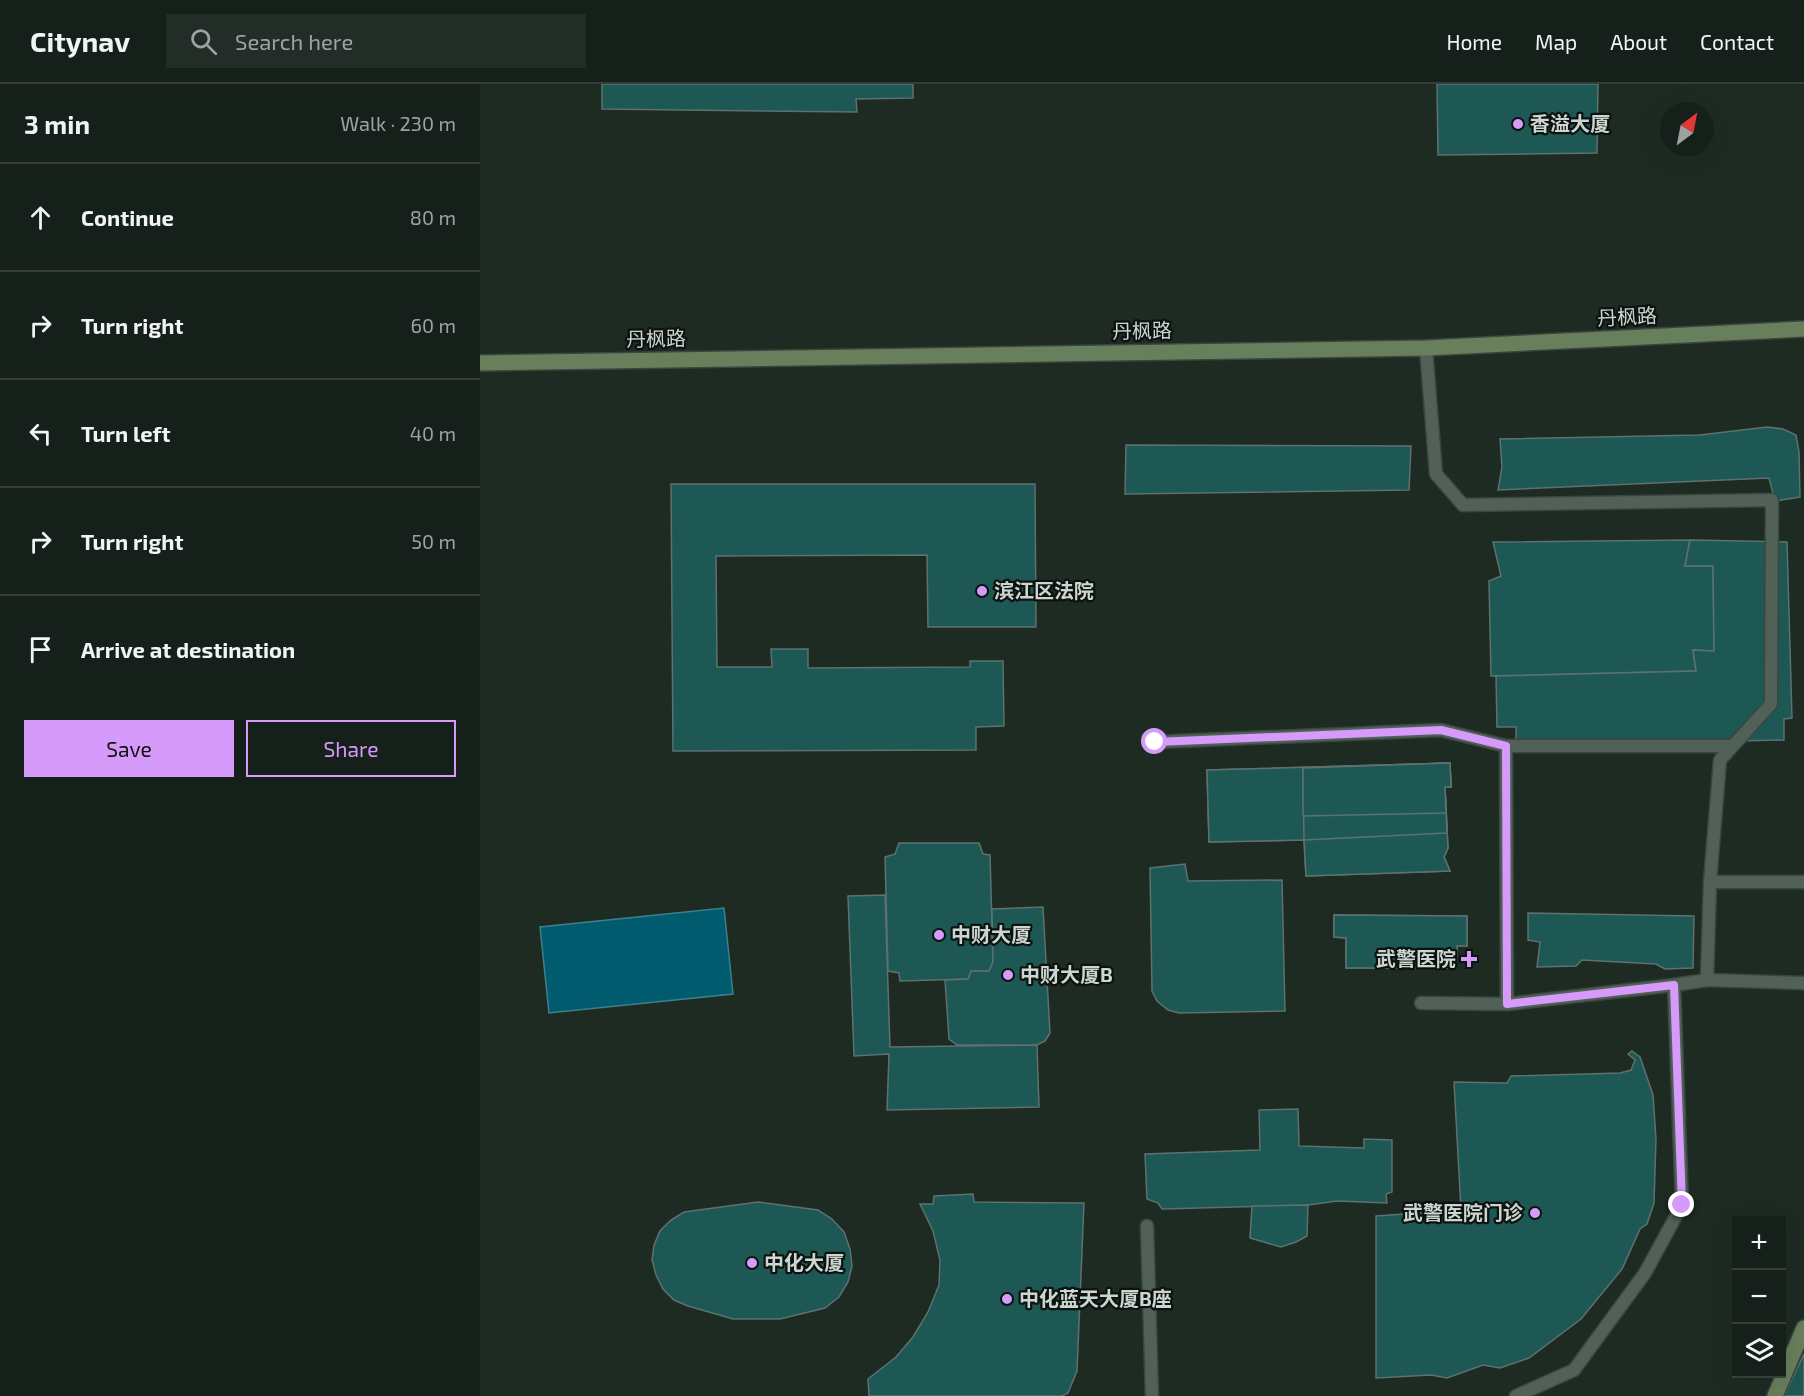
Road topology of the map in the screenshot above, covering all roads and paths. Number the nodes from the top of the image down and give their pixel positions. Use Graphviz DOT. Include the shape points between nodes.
graph roads {
  1 [pos="1804,329"];
  2 [pos="1426,348"];
  3 [pos="480,363"];
  4 [pos="1155,742"];
  5 [pos="1506,746"];
  6 [pos="1732,746"];
  7 [pos="1710,882"];
  8 [pos="1804,882"];
  9 [pos="1707,980"];
  10 [pos="1804,983"];
  11 [pos="1674,985"];
  12 [pos="1421,1003"];
  13 [pos="1507,1004"];
  14 [pos="1147,1226"];
  15 [pos="1804,1328"];
  16 [pos="1152,1396"];
  17 [pos="1516,1396"];
  18 [pos="1775,1396"];
  1 -- 2 [label="street, 丹枫路"];
  2 -- 3 [label="street, 丹枫路"];
  2 -- 6 [label="lane" via="1436,474 1463,505 1772,500 1771,704"];
  4 -- 5 [label="lane" via="1441,730"];
  5 -- 6 [label="lane"];
  5 -- 13 [label="lane"];
  6 -- 7 [label="lane" via="1720,760"];
  7 -- 8 [label="lane"];
  7 -- 9 [label="lane"];
  9 -- 10 [label="lane"];
  9 -- 11 [label="lane"];
  11 -- 13 [label="lane"];
  11 -- 17 [label="lane" via="1682,1205 1646,1273 1574,1370"];
  12 -- 13 [label="lane"];
  14 -- 16 [label="lane"];
  15 -- 18 [label="street"];
}
